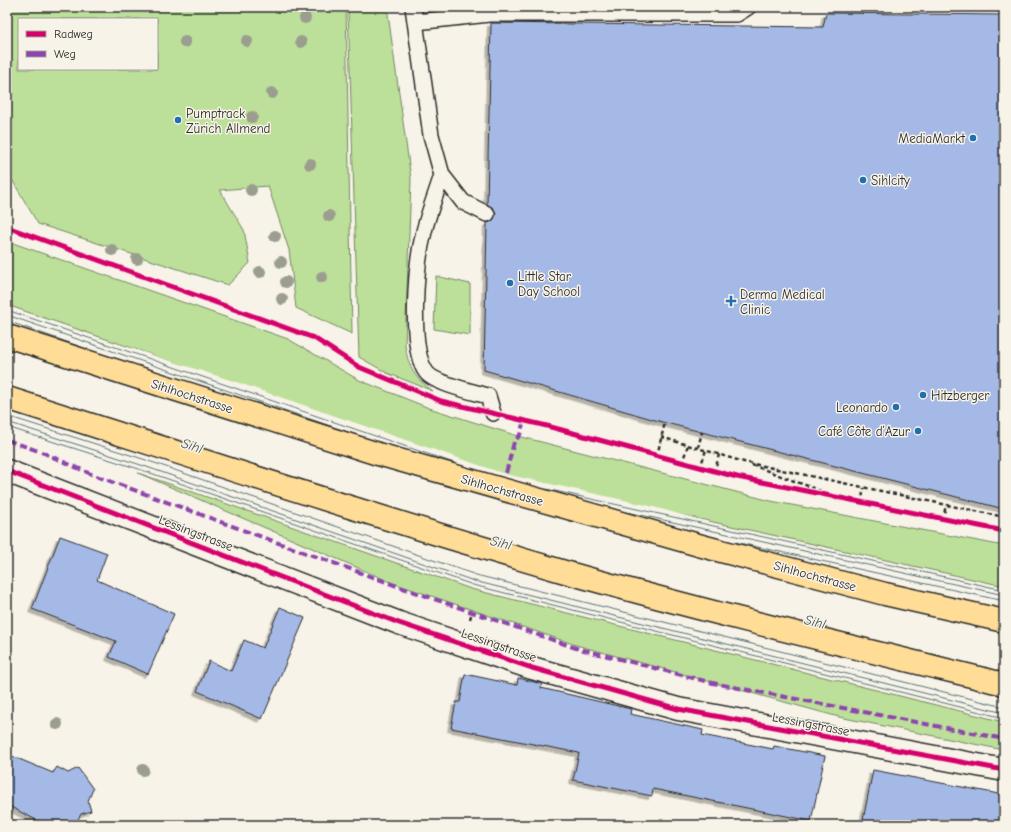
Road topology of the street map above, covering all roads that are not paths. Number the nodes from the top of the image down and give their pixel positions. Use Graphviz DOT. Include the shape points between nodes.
graph roads {
  1 [pos="413,7"];
  2 [pos="748,7"];
  3 [pos="416,22"];
  4 [pos="442,175"];
  5 [pos="487,214"];
  6 [pos="7,336"];
  7 [pos="7,398"];
  8 [pos="493,413"];
  9 [pos="7,471"];
  10 [pos="1004,621"];
  11 [pos="1004,684"];
  12 [pos="1004,770"];
  1 -- 3 [label="lane"];
  2 -- 3 [label="lane" via="737,14 489,14"];
  3 -- 4 [label="lane" via="431,135"];
  4 -- 5 [label="lane" via="463,202"];
  4 -- 8 [label="lane" via="423,236 417,279 416,346 426,372 441,382 488,396"];
  6 -- 10 [label="highway, Sihlhochstrasse" via="378,454 702,546 885,594"];
  7 -- 11 [label="highway" via="369,513 564,571 755,623"];
  9 -- 12 [label="street, Lessingstrasse" via="400,623 532,668 678,709"];
}
